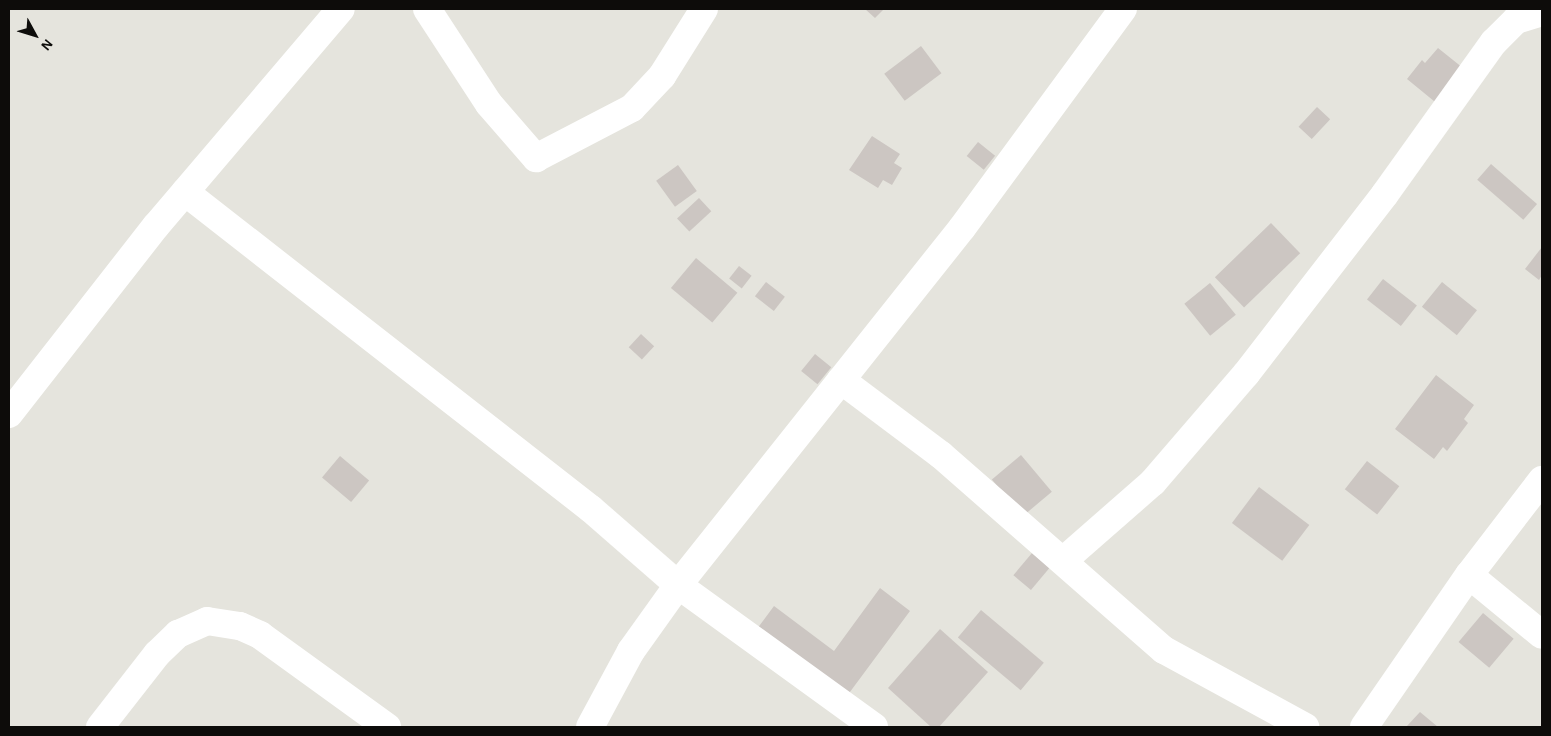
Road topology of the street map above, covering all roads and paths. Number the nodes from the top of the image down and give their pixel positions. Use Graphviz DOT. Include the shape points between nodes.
graph roads {
  1 [pos="341,9"];
  2 [pos="427,9"];
  3 [pos="704,9"];
  4 [pos="1123,9"];
  5 [pos="1542,12"];
  6 [pos="185,192"];
  7 [pos="841,380"];
  8 [pos="9,414"];
  9 [pos="1542,480"];
  10 [pos="1064,560"];
  11 [pos="1469,575"];
  12 [pos="678,585"];
  13 [pos="1542,635"];
  14 [pos="100,727"];
  15 [pos="387,727"];
  16 [pos="590,727"];
  17 [pos="874,727"];
  18 [pos="1305,727"];
  19 [pos="1364,727"];
  1 -- 6 [label="street"];
  2 -- 3 [label="street" via="489,104 536,158 632,108 662,76"];
  4 -- 7 [label="street" via="962,228"];
  5 -- 10 [label="street" via="1516,20 1494,42 1385,194 1246,374 1153,482"];
  6 -- 8 [label="street"];
  6 -- 12 [label="street" via="591,509"];
  7 -- 10 [label="street" via="941,455"];
  7 -- 12 [label="street"];
  9 -- 11 [label="street"];
  10 -- 18 [label="street" via="1111,606 1164,650"];
  11 -- 13 [label="street"];
  11 -- 19 [label="street"];
  12 -- 16 [label="street" via="631,651"];
  12 -- 17 [label="street"];
  14 -- 15 [label="street" via="157,654 178,634 207,621 240,626 260,635"];
}
